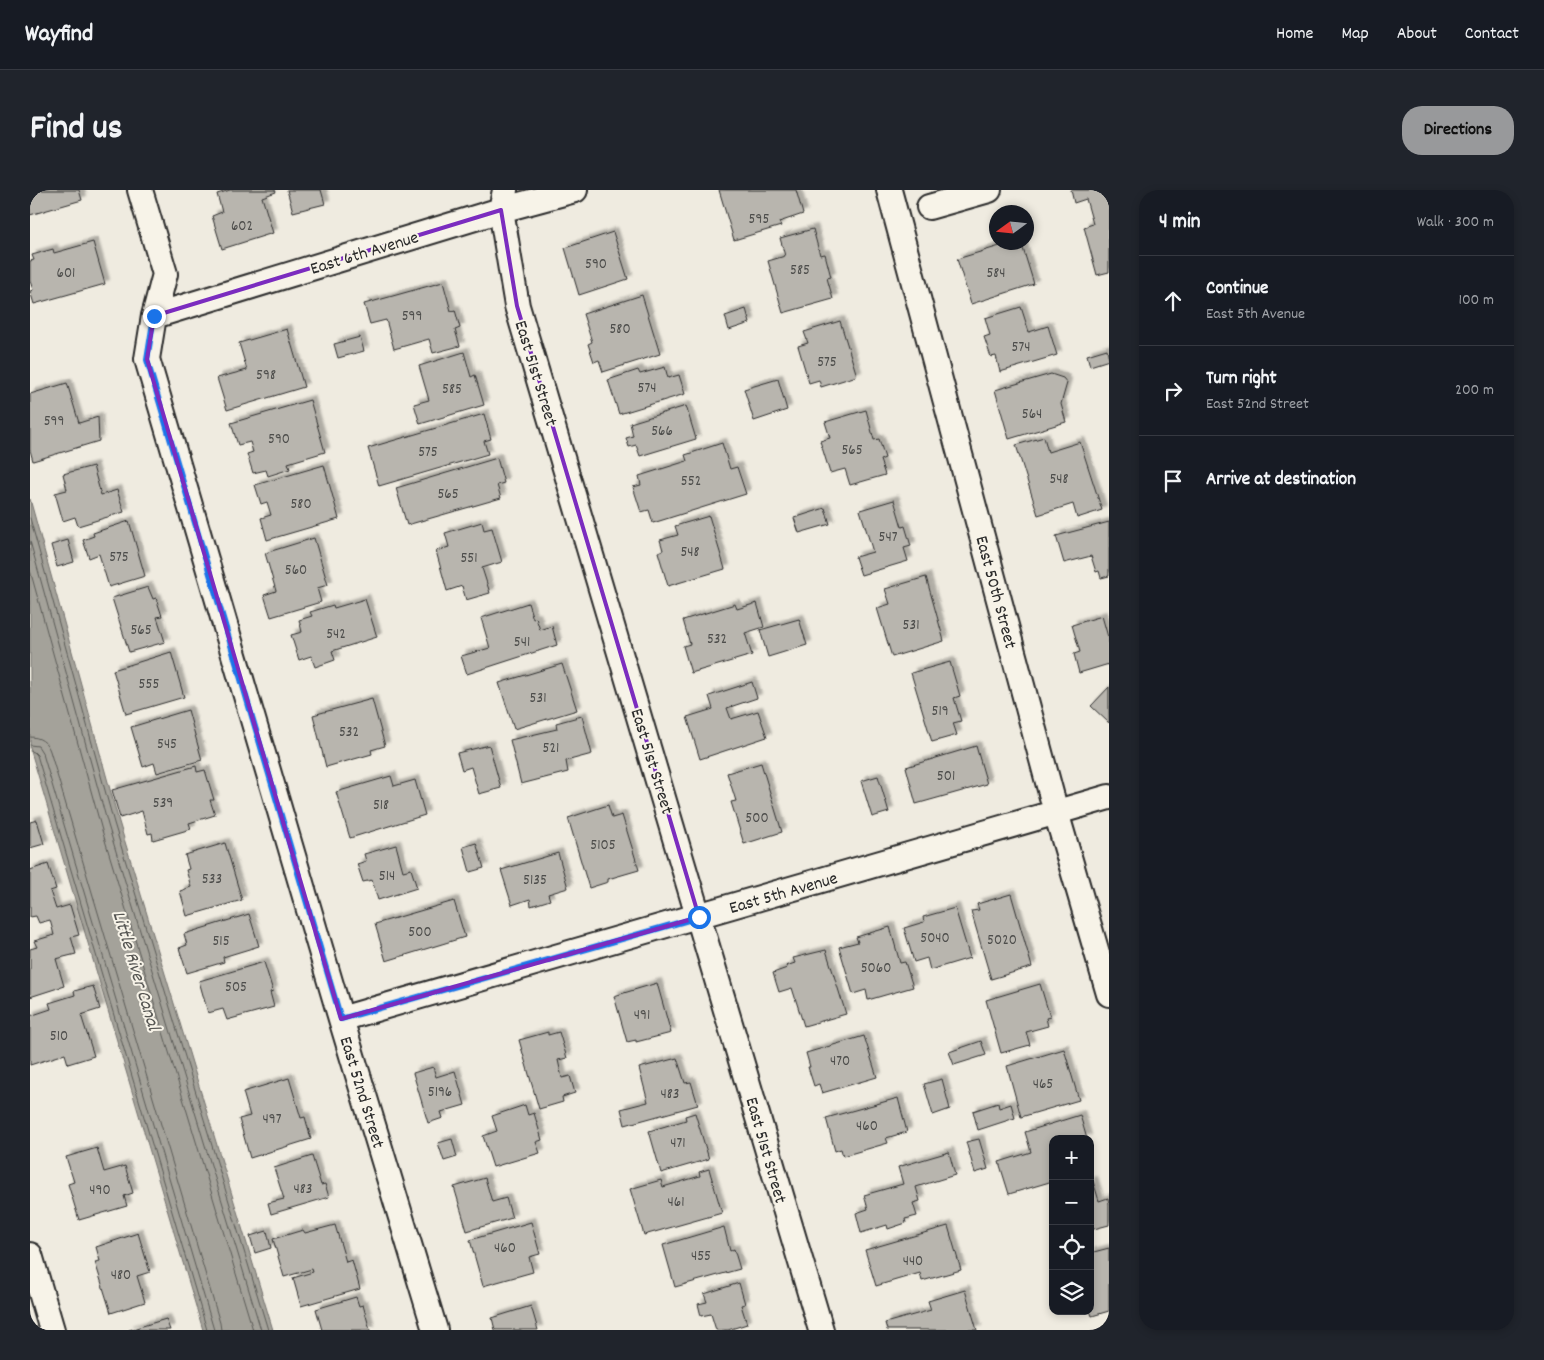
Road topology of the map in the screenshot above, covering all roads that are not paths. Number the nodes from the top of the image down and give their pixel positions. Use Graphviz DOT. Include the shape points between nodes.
graph roads {
  1 [pos="140,190"];
  2 [pos="575,190"];
  3 [pos="889,190"];
  4 [pos="989,190"];
  5 [pos="503,200"];
  6 [pos="929,207"];
  7 [pos="154,316"];
  8 [pos="1109,797"];
  9 [pos="1056,812"];
  10 [pos="699,917"];
  11 [pos="1109,994"];
  12 [pos="341,1019"];
  13 [pos="30,1255"];
  14 [pos="52,1330"];
  15 [pos="435,1330"];
  16 [pos="821,1330"];
  1 -- 7 [label="street, East 52nd Street" via="165,274"];
  2 -- 5 [label="street, East 6th Avenue"];
  3 -- 9 [label="street, East 50th Street"];
  4 -- 6 [label="street"];
  5 -- 7 [label="street, East 6th Avenue"];
  5 -- 10 [label="street, East 51st Street" via="517,306"];
  7 -- 12 [label="street, East 52nd Street" via="147,360"];
  8 -- 9 [label="street, East 5th Avenue"];
  9 -- 10 [label="street, East 5th Avenue"];
  9 -- 11 [label="street, East 50th Street"];
  10 -- 12 [label="street, East 5th Avenue"];
  10 -- 16 [label="street, East 51st Street"];
  12 -- 15 [label="street, East 52nd Street"];
  13 -- 14 [label="street"];
}
